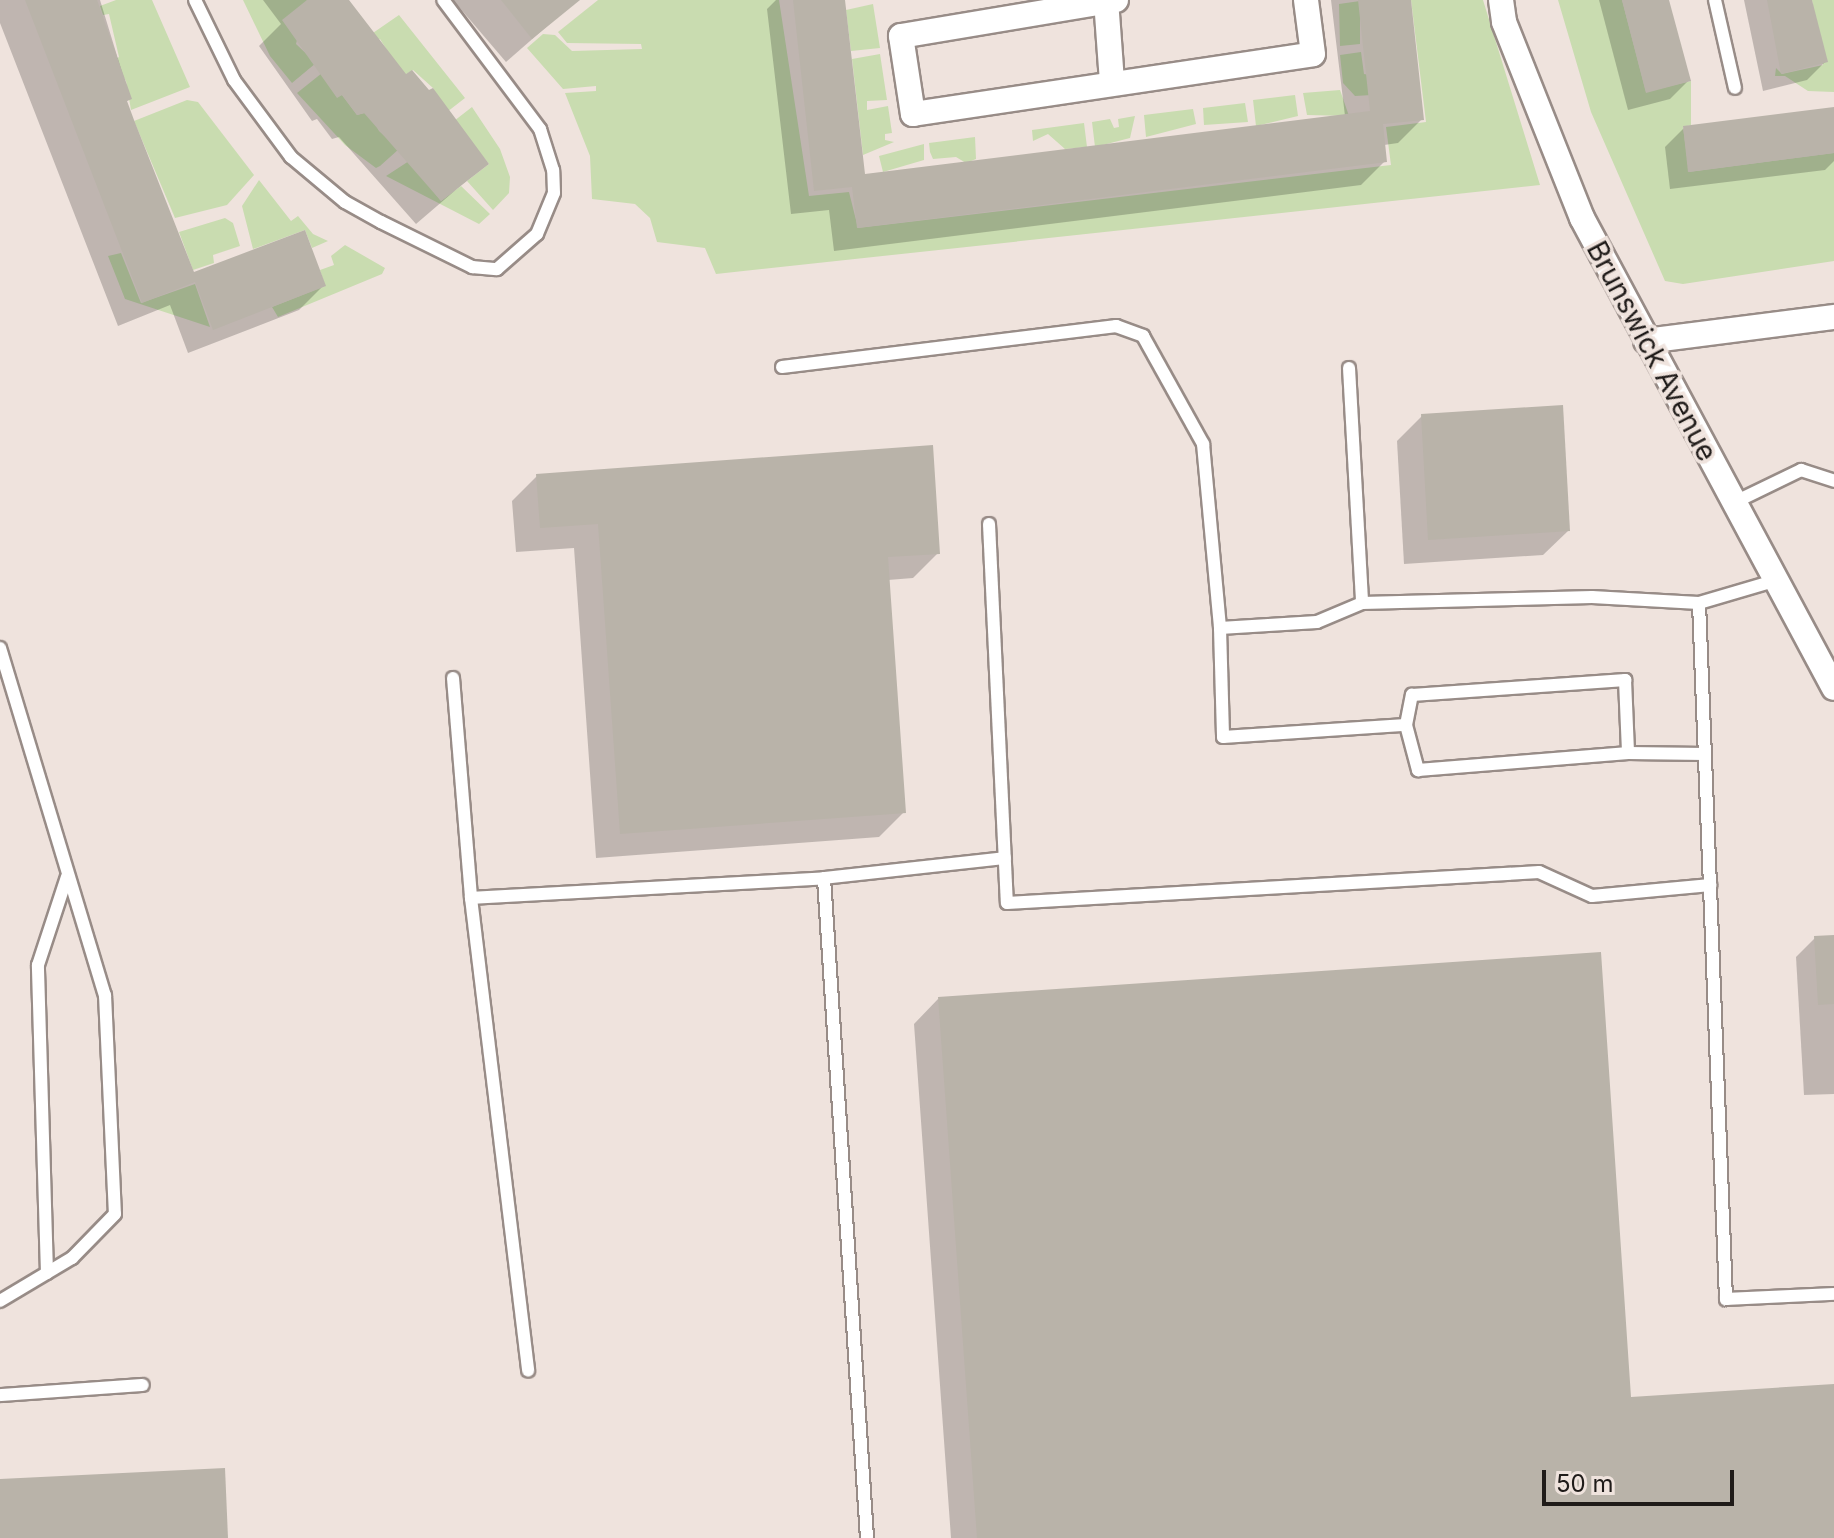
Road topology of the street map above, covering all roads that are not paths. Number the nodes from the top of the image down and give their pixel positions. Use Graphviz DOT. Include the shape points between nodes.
graph roads {
  1 [pos="195,0"];
  2 [pos="443,0"];
  3 [pos="1306,0"];
  4 [pos="1501,0"];
  5 [pos="1715,0"];
  6 [pos="1109,1"];
  7 [pos="1112,82"];
  8 [pos="1735,88"];
  9 [pos="1834,317"];
  10 [pos="1646,341"];
  11 [pos="782,367"];
  12 [pos="1349,368"];
  13 [pos="1834,481"];
  14 [pos="1733,503"];
  15 [pos="989,524"];
  16 [pos="1774,581"];
  17 [pos="1362,603"];
  18 [pos="1699,603"];
  19 [pos="1220,628"];
  20 [pos="0,648"];
  21 [pos="453,678"];
  22 [pos="1834,688"];
  23 [pos="1406,725"];
  24 [pos="1628,753"];
  25 [pos="1705,754"];
  26 [pos="1005,858"];
  27 [pos="67,877"];
  28 [pos="824,878"];
  29 [pos="1710,885"];
  30 [pos="471,898"];
  31 [pos="47,1273"];
  32 [pos="1834,1294"];
  33 [pos="0,1301"];
  34 [pos="528,1371"];
  35 [pos="143,1385"];
  36 [pos="0,1395"];
  37 [pos="867,1538"];
  1 -- 2 [label="lane" via="234,80 291,157 345,202 381,222 472,267 497,269 537,234 554,193 553,170 540,129"];
  3 -- 7 [label="street" via="1313,54"];
  4 -- 10 [label="street, Brunswick Avenue" via="1504,22 1582,218"];
  5 -- 8 [label="lane"];
  6 -- 7 [label="street"];
  6 -- 7 [label="street" via="901,36 913,114"];
  9 -- 10 [label="street"];
  10 -- 14 [label="street, Brunswick Avenue"];
  11 -- 19 [label="lane" via="1116,326 1143,336 1203,444"];
  12 -- 17 [label="lane"];
  13 -- 14 [label="lane" via="1801,470"];
  14 -- 16 [label="street, Brunswick Avenue"];
  15 -- 26 [label="lane"];
  16 -- 18 [label="lane"];
  16 -- 22 [label="street, Brunswick Avenue"];
  17 -- 18 [label="lane" via="1592,597"];
  17 -- 19 [label="lane" via="1317,622"];
  18 -- 25 [label="lane"];
  19 -- 23 [label="lane" via="1223,737"];
  20 -- 27 [label="lane"];
  21 -- 30 [label="lane"];
  23 -- 24 [label="lane" via="1418,770"];
  23 -- 24 [label="lane" via="1412,695 1625,680"];
  24 -- 25 [label="lane"];
  25 -- 29 [label="lane"];
  26 -- 28 [label="lane"];
  26 -- 29 [label="lane" via="1007,903 1539,872 1592,896"];
  27 -- 31 [label="lane" via="38,965"];
  27 -- 31 [label="lane" via="105,995 115,1214 72,1258"];
  28 -- 30 [label="lane"];
  28 -- 37 [label="lane"];
  29 -- 32 [label="lane" via="1726,1299"];
  30 -- 34 [label="lane"];
  31 -- 33 [label="lane"];
  35 -- 36 [label="lane"];
}
